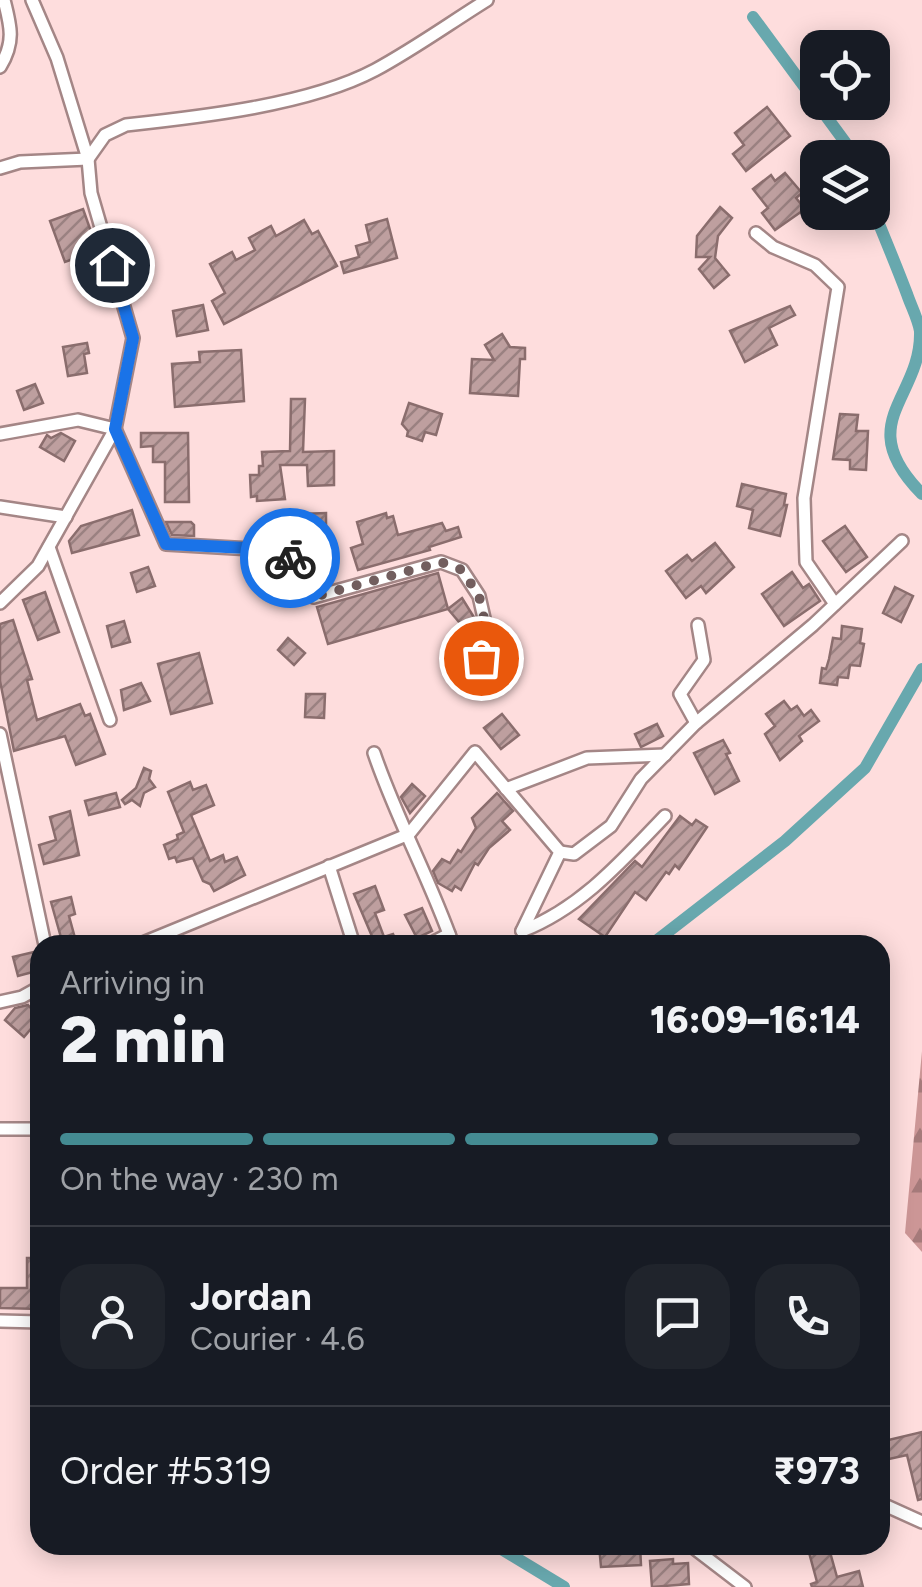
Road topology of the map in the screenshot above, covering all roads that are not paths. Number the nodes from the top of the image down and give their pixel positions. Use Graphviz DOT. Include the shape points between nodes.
graph roads {
  1 [pos="4,0"];
  2 [pos="32,0"];
  3 [pos="487,0"];
  4 [pos="0,67"];
  5 [pos="88,159"];
  6 [pos="0,168"];
  7 [pos="756,233"];
  8 [pos="115,429"];
  9 [pos="0,433"];
  10 [pos="0,507"];
  11 [pos="66,517"];
  12 [pos="902,541"];
  13 [pos="48,547"];
  14 [pos="0,603"];
  15 [pos="835,604"];
  16 [pos="698,626"];
  17 [pos="481,658"];
  18 [pos="110,720"];
  19 [pos="696,723"];
  20 [pos="0,734"];
  21 [pos="374,753"];
  22 [pos="664,755"];
  23 [pos="506,788"];
  24 [pos="665,816"];
  25 [pos="408,834"];
  26 [pos="560,852"];
  27 [pos="329,866"];
  28 [pos="43,935"];
  29 [pos="162,935"];
  30 [pos="351,935"];
  31 [pos="449,935"];
  32 [pos="30,993"];
  33 [pos="0,1002"];
  34 [pos="0,1129"];
  35 [pos="30,1129"];
  36 [pos="0,1321"];
  37 [pos="30,1322"];
  38 [pos="890,1508"];
  39 [pos="922,1522"];
  40 [pos="703,1555"];
  41 [pos="745,1587"];
  1 -- 4 [label="street" via="13,33"];
  2 -- 5 [label="street"];
  3 -- 5 [label="street" via="373,71 281,100 126,125 105,135"];
  5 -- 6 [label="street"];
  5 -- 8 [label="street" via="133,338"];
  7 -- 15 [label="street" via="815,265 838,287 804,498 806,562"];
  8 -- 9 [label="street" via="78,420"];
  8 -- 11 [label="street"];
  8 -- 17 [label="street" via="166,544 286,550 314,597 441,562 462,570 479,596 486,627"];
  10 -- 11 [label="street"];
  11 -- 13 [label="street"];
  12 -- 15 [label="street"];
  13 -- 14 [label="street"];
  13 -- 18 [label="street"];
  15 -- 19 [label="street"];
  16 -- 19 [label="street" via="704,660 680,694"];
  19 -- 22 [label="street"];
  20 -- 28 [label="street"];
  21 -- 25 [label="street"];
  22 -- 23 [label="street" via="587,758"];
  22 -- 26 [label="street" via="611,826 574,854"];
  23 -- 25 [label="street" via="475,752"];
  23 -- 26 [label="street"];
  24 -- 26 [label="street" via="555,918 522,931"];
  25 -- 27 [label="street"];
  25 -- 31 [label="street"];
  27 -- 29 [label="street"];
  27 -- 30 [label="street"];
  32 -- 33 [label="street"];
  34 -- 35 [label="street"];
  36 -- 37 [label="street"];
  38 -- 39 [label="street"];
  40 -- 41 [label="street"];
}
